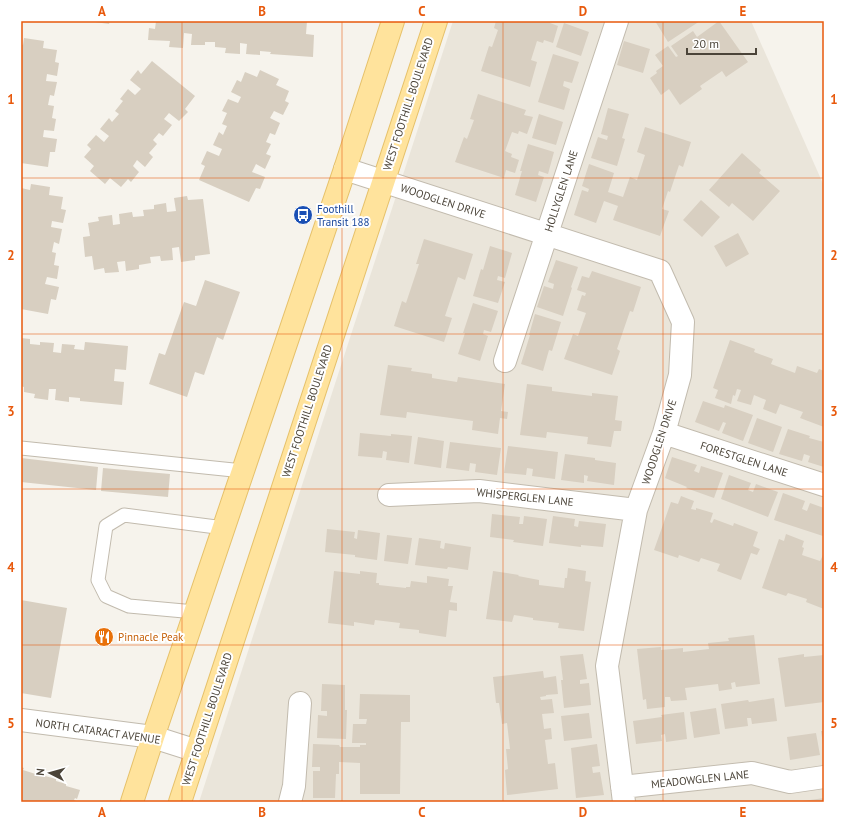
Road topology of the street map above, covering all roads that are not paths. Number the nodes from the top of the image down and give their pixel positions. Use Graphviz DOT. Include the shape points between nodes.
graph roads {
  1 [pos="393,21"];
  2 [pos="436,21"];
  3 [pos="617,21"];
  4 [pos="345,169"];
  5 [pos="383,181"];
  6 [pos="547,235"];
  7 [pos="505,361"];
  8 [pos="664,433"];
  9 [pos="21,448"];
  10 [pos="243,471"];
  11 [pos="824,485"];
  12 [pos="389,495"];
  13 [pos="636,510"];
  14 [pos="224,528"];
  15 [pos="195,612"];
  16 [pos="300,703"];
  17 [pos="21,720"];
  18 [pos="153,737"];
  19 [pos="197,750"];
  20 [pos="824,777"];
  21 [pos="623,795"];
  22 [pos="132,802"];
  23 [pos="180,802"];
  24 [pos="290,802"];
  1 -- 4 [label="main road"];
  2 -- 5 [label="main road, WEST FOOTHILL BOULEVARD"];
  3 -- 6 [label="street, HOLLYGLEN LANE"];
  4 -- 5 [label="street, WOODGLEN DRIVE"];
  4 -- 10 [label="main road"];
  5 -- 6 [label="street, WOODGLEN DRIVE"];
  5 -- 19 [label="main road, WEST FOOTHILL BOULEVARD"];
  6 -- 7 [label="street, HOLLYGLEN LANE"];
  6 -- 8 [label="street, WOODGLEN DRIVE" via="660,271 683,322 680,375"];
  8 -- 11 [label="street, FORESTGLEN LANE"];
  8 -- 13 [label="street, WOODGLEN DRIVE"];
  9 -- 10 [label="lane"];
  10 -- 14 [label="main road"];
  12 -- 13 [label="street, WHISPERGLEN LANE" via="479,491"];
  13 -- 21 [label="street, WOODGLEN DRIVE" via="607,666"];
  14 -- 15 [label="main road"];
  14 -- 15 [label="lane" via="124,515 106,526 98,580 106,596 129,606"];
  15 -- 18 [label="main road"];
  16 -- 24 [label="street" via="294,786"];
  17 -- 18 [label="street, NORTH CATARACT AVENUE"];
  18 -- 19 [label="street, NORTH CATARACT AVENUE"];
  18 -- 22 [label="main road"];
  19 -- 23 [label="main road, WEST FOOTHILL BOULEVARD"];
  20 -- 21 [label="street, MEADOWGLEN LANE" via="790,782 752,774"];
}
